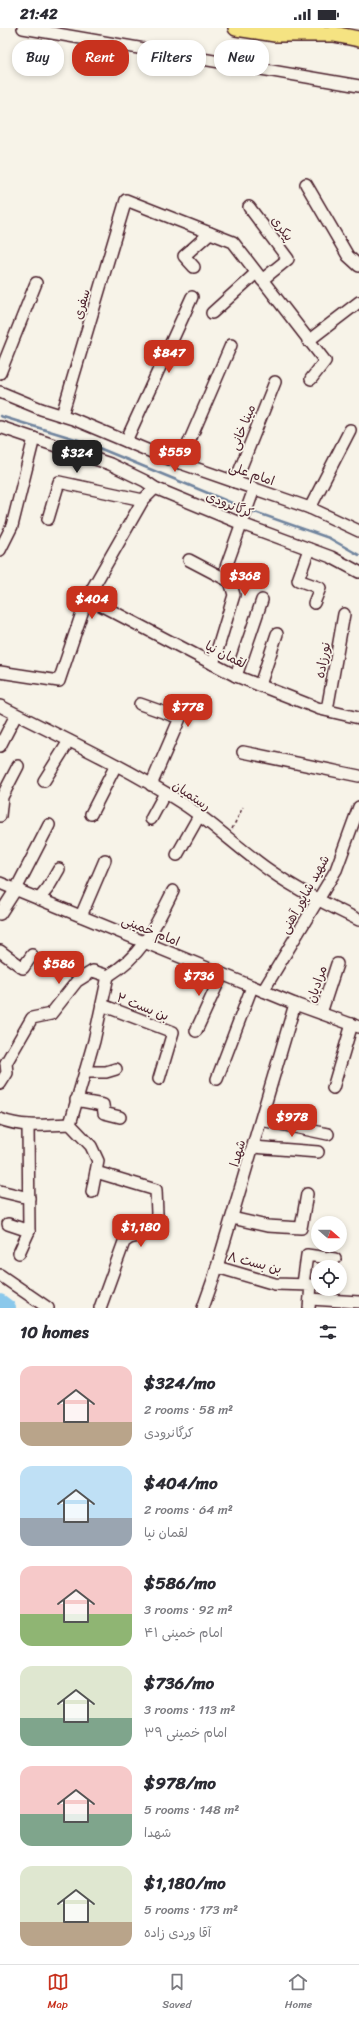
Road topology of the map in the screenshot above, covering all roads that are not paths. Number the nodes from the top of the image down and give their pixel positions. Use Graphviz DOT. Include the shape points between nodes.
graph roads {
  1 [pos="23,28"];
  2 [pos="236,28"];
  3 [pos="301,28"];
  4 [pos="334,34"];
  5 [pos="359,38"];
  6 [pos="359,86"];
  7 [pos="306,184"];
  8 [pos="249,207"];
  9 [pos="210,233"];
  10 [pos="359,266"];
  11 [pos="194,267"];
  12 [pos="259,276"];
  13 [pos="36,283"];
  14 [pos="192,297"];
  15 [pos="359,302"];
  16 [pos="212,313"];
  17 [pos="308,340"];
  18 [pos="230,345"];
  19 [pos="0,373"];
  20 [pos="311,379"];
  21 [pos="275,382"];
  22 [pos="0,392"];
  23 [pos="62,415"];
  24 [pos="0,427"];
  25 [pos="350,430"];
  26 [pos="34,438"];
  27 [pos="126,441"];
  28 [pos="180,463"];
  29 [pos="235,482"];
  30 [pos="155,488"];
  31 [pos="254,489"];
  32 [pos="143,500"];
  33 [pos="310,508"];
  34 [pos="48,519"];
  35 [pos="242,524"];
  36 [pos="359,530"];
  37 [pos="3,539"];
  38 [pos="309,549"];
  39 [pos="0,550"];
  40 [pos="189,560"];
  41 [pos="359,572"];
  42 [pos="231,582"];
  43 [pos="87,598"];
  44 [pos="262,600"];
  45 [pos="314,603"];
  46 [pos="344,614"];
  47 [pos="277,634"];
  48 [pos="213,664"];
  49 [pos="0,672"];
  50 [pos="236,676"];
  51 [pos="260,685"];
  52 [pos="140,704"];
  53 [pos="0,706"];
  54 [pos="327,710"];
  55 [pos="16,715"];
  56 [pos="359,718"];
  57 [pos="69,741"];
  58 [pos="0,746"];
  59 [pos="243,752"];
  60 [pos="116,765"];
  61 [pos="18,766"];
  62 [pos="359,776"];
  63 [pos="44,781"];
  64 [pos="151,785"];
  65 [pos="165,793"];
  66 [pos="359,806"];
  67 [pos="91,814"];
  68 [pos="0,816"];
  69 [pos="199,816"];
  70 [pos="151,819"];
  71 [pos="356,824"];
  72 [pos="49,825"];
  73 [pos="177,855"];
  74 [pos="105,860"];
  75 [pos="59,869"];
  76 [pos="0,883"];
  77 [pos="16,889"];
  78 [pos="173,891"];
  79 [pos="39,899"];
  80 [pos="318,900"];
  81 [pos="0,914"];
  82 [pos="81,916"];
  83 [pos="359,920"];
  84 [pos="146,943"];
  85 [pos="0,951"];
  86 [pos="32,955"];
  87 [pos="337,964"];
  88 [pos="222,974"];
  89 [pos="108,976"];
  90 [pos="252,986"];
  91 [pos="263,991"];
  92 [pos="295,1004"];
  93 [pos="102,1005"];
  94 [pos="321,1013"];
  95 [pos="355,1026"];
  96 [pos="196,1031"];
  97 [pos="3,1062"];
  98 [pos="116,1069"];
  99 [pos="85,1072"];
  100 [pos="159,1079"];
  101 [pos="217,1079"];
  102 [pos="0,1084"];
  103 [pos="332,1088"];
  104 [pos="76,1100"];
  105 [pos="120,1117"];
  106 [pos="0,1119"];
  107 [pos="261,1120"];
  108 [pos="70,1124"];
  109 [pos="28,1125"];
  110 [pos="328,1134"];
  111 [pos="253,1147"];
  112 [pos="318,1152"];
  113 [pos="96,1172"];
  114 [pos="0,1191"];
  115 [pos="92,1192"];
  116 [pos="307,1194"];
  117 [pos="29,1198"];
  118 [pos="232,1218"];
  119 [pos="8,1224"];
  120 [pos="29,1231"];
  121 [pos="19,1253"];
  122 [pos="335,1259"];
  123 [pos="217,1267"];
  124 [pos="0,1275"];
  125 [pos="303,1284"];
  126 [pos="359,1302"];
  127 [pos="310,1303"];
  128 [pos="48,1308"];
  129 [pos="100,1308"];
  130 [pos="203,1308"];
  1 -- 6 [label="street"];
  2 -- 4 [label="highway" via="275,34"];
  3 -- 4 [label="highway"];
  4 -- 5 [label="highway"];
  7 -- 10 [label="street" via="348,256"];
  8 -- 12 [label="street, پیکری" via="288,259"];
  9 -- 11 [label="street" via="184,256"];
  9 -- 12 [label="street" via="232,242"];
  9 -- 23 [label="street, سفری" via="126,200"];
  12 -- 16 [label="street"];
  12 -- 17 [label="street"];
  13 -- 19 [label="street"];
  14 -- 27 [label="street"];
  15 -- 17 [label="street"];
  17 -- 20 [label="street" via="325,362"];
  18 -- 28 [label="street"];
  21 -- 29 [label="street, مینا خانی"];
  22 -- 23 [label="street, امام علی" via="41,410"];
  23 -- 27 [label="street, امام علی"];
  24 -- 26 [label="street, کرگانرودی"];
  25 -- 33 [label="street"];
  26 -- 30 [label="street, کرگانرودی" via="110,464"];
  26 -- 37 [label="street" via="12,526"];
  27 -- 28 [label="street, امام علی"];
  28 -- 29 [label="street, امام علی"];
  29 -- 31 [label="street, امام علی"];
  30 -- 32 [label="street"];
  30 -- 35 [label="street, کرگانرودی"];
  31 -- 33 [label="street, امام علی"];
  31 -- 35 [label="street"];
  32 -- 34 [label="street" via="60,482"];
  32 -- 43 [label="street"];
  33 -- 36 [label="street, امام علی"];
  35 -- 38 [label="street, کرگانرودی"];
  35 -- 42 [label="street" via="226,567"];
  37 -- 39 [label="street"];
  38 -- 41 [label="street, کرگانرودی"];
  38 -- 45 [label="street" via="298,580 320,588"];
  40 -- 42 [label="street"];
  42 -- 48 [label="street" via="234,595"];
  43 -- 48 [label="street, لقمان نیا"];
  43 -- 49 [label="street" via="59,681"];
  44 -- 50 [label="street"];
  46 -- 54 [label="street, نورزاده"];
  47 -- 51 [label="street"];
  48 -- 50 [label="street, لقمان نیا"];
  50 -- 51 [label="street, لقمان نیا"];
  51 -- 54 [label="street, لقمان نیا"];
  52 -- 64 [label="street" via="180,718"];
  53 -- 55 [label="street, رستمیان"];
  54 -- 56 [label="street, لقمان نیا"];
  55 -- 57 [label="street, رستمیان"];
  55 -- 58 [label="street"];
  57 -- 60 [label="street, رستمیان"];
  57 -- 63 [label="street"];
  59 -- 62 [label="street"];
  60 -- 64 [label="street, رستمیان"];
  60 -- 67 [label="street"];
  61 -- 68 [label="street" via="2,797"];
  64 -- 65 [label="street, رستمیان"];
  65 -- 69 [label="street, رستمیان"];
  65 -- 70 [label="street"];
  66 -- 71 [label="street, شهید شاپور آهنی"];
  69 -- 73 [label="street"];
  69 -- 80 [label="street, رستمیان" via="270,870"];
  71 -- 80 [label="street, شهید شاپور آهنی" via="336,870"];
  72 -- 77 [label="street"];
  74 -- 82 [label="street"];
  75 -- 79 [label="street"];
  76 -- 77 [label="street, امام خمینی"];
  77 -- 79 [label="street, امام خمینی"];
  77 -- 81 [label="street"];
  78 -- 84 [label="street"];
  79 -- 82 [label="street, امام خمینی"];
  80 -- 83 [label="street, رستمیان"];
  80 -- 91 [label="street, شهید شاپور آهنی"];
  82 -- 84 [label="street, امام خمینی"];
  84 -- 88 [label="street, امام خمینی"];
  84 -- 89 [label="street" via="120,969"];
  85 -- 86 [label="street" via="23,968"];
  87 -- 94 [label="street, مرادیان"];
  88 -- 90 [label="street, امام خمینی"];
  88 -- 96 [label="street"];
  89 -- 93 [label="street"];
  89 -- 97 [label="street" via="92,971 77,981 51,1014 32,1018"];
  90 -- 91 [label="street, امام خمینی"];
  90 -- 101 [label="street"];
  91 -- 92 [label="street, امام خمینی"];
  92 -- 94 [label="street, امام خمینی"];
  92 -- 107 [label="street, شهدا"];
  93 -- 99 [label="street"];
  93 -- 100 [label="street, بن بست ۲" via="173,1032"];
  94 -- 95 [label="street, امام خمینی"];
  95 -- 103 [label="street"];
  97 -- 102 [label="street" via="6,1073"];
  98 -- 99 [label="street" via="106,1072"];
  99 -- 104 [label="street"];
  104 -- 105 [label="street" via="103,1105 104,1113"];
  104 -- 108 [label="street"];
  106 -- 109 [label="street"];
  107 -- 110 [label="street"];
  107 -- 111 [label="street, شهدا"];
  108 -- 109 [label="street"];
  108 -- 113 [label="street" via="91,1146 98,1161"];
  109 -- 117 [label="street"];
  111 -- 112 [label="street"];
  111 -- 118 [label="street, شهدا"];
  113 -- 115 [label="street"];
  113 -- 129 [label="street" via="156,1190 157,1214 151,1233 124,1242"];
  114 -- 117 [label="street"];
  116 -- 118 [label="street" via="301,1228 267,1226"];
  117 -- 120 [label="street"];
  118 -- 123 [label="street, شهدا"];
  119 -- 120 [label="street"];
  120 -- 121 [label="street"];
  122 -- 125 [label="street" via="307,1255"];
  123 -- 125 [label="street, بن بست ۸" via="276,1284"];
  123 -- 130 [label="street, شهدا"];
  124 -- 128 [label="street"];
  125 -- 127 [label="street" via="311,1284"];
  126 -- 127 [label="street"];
}
